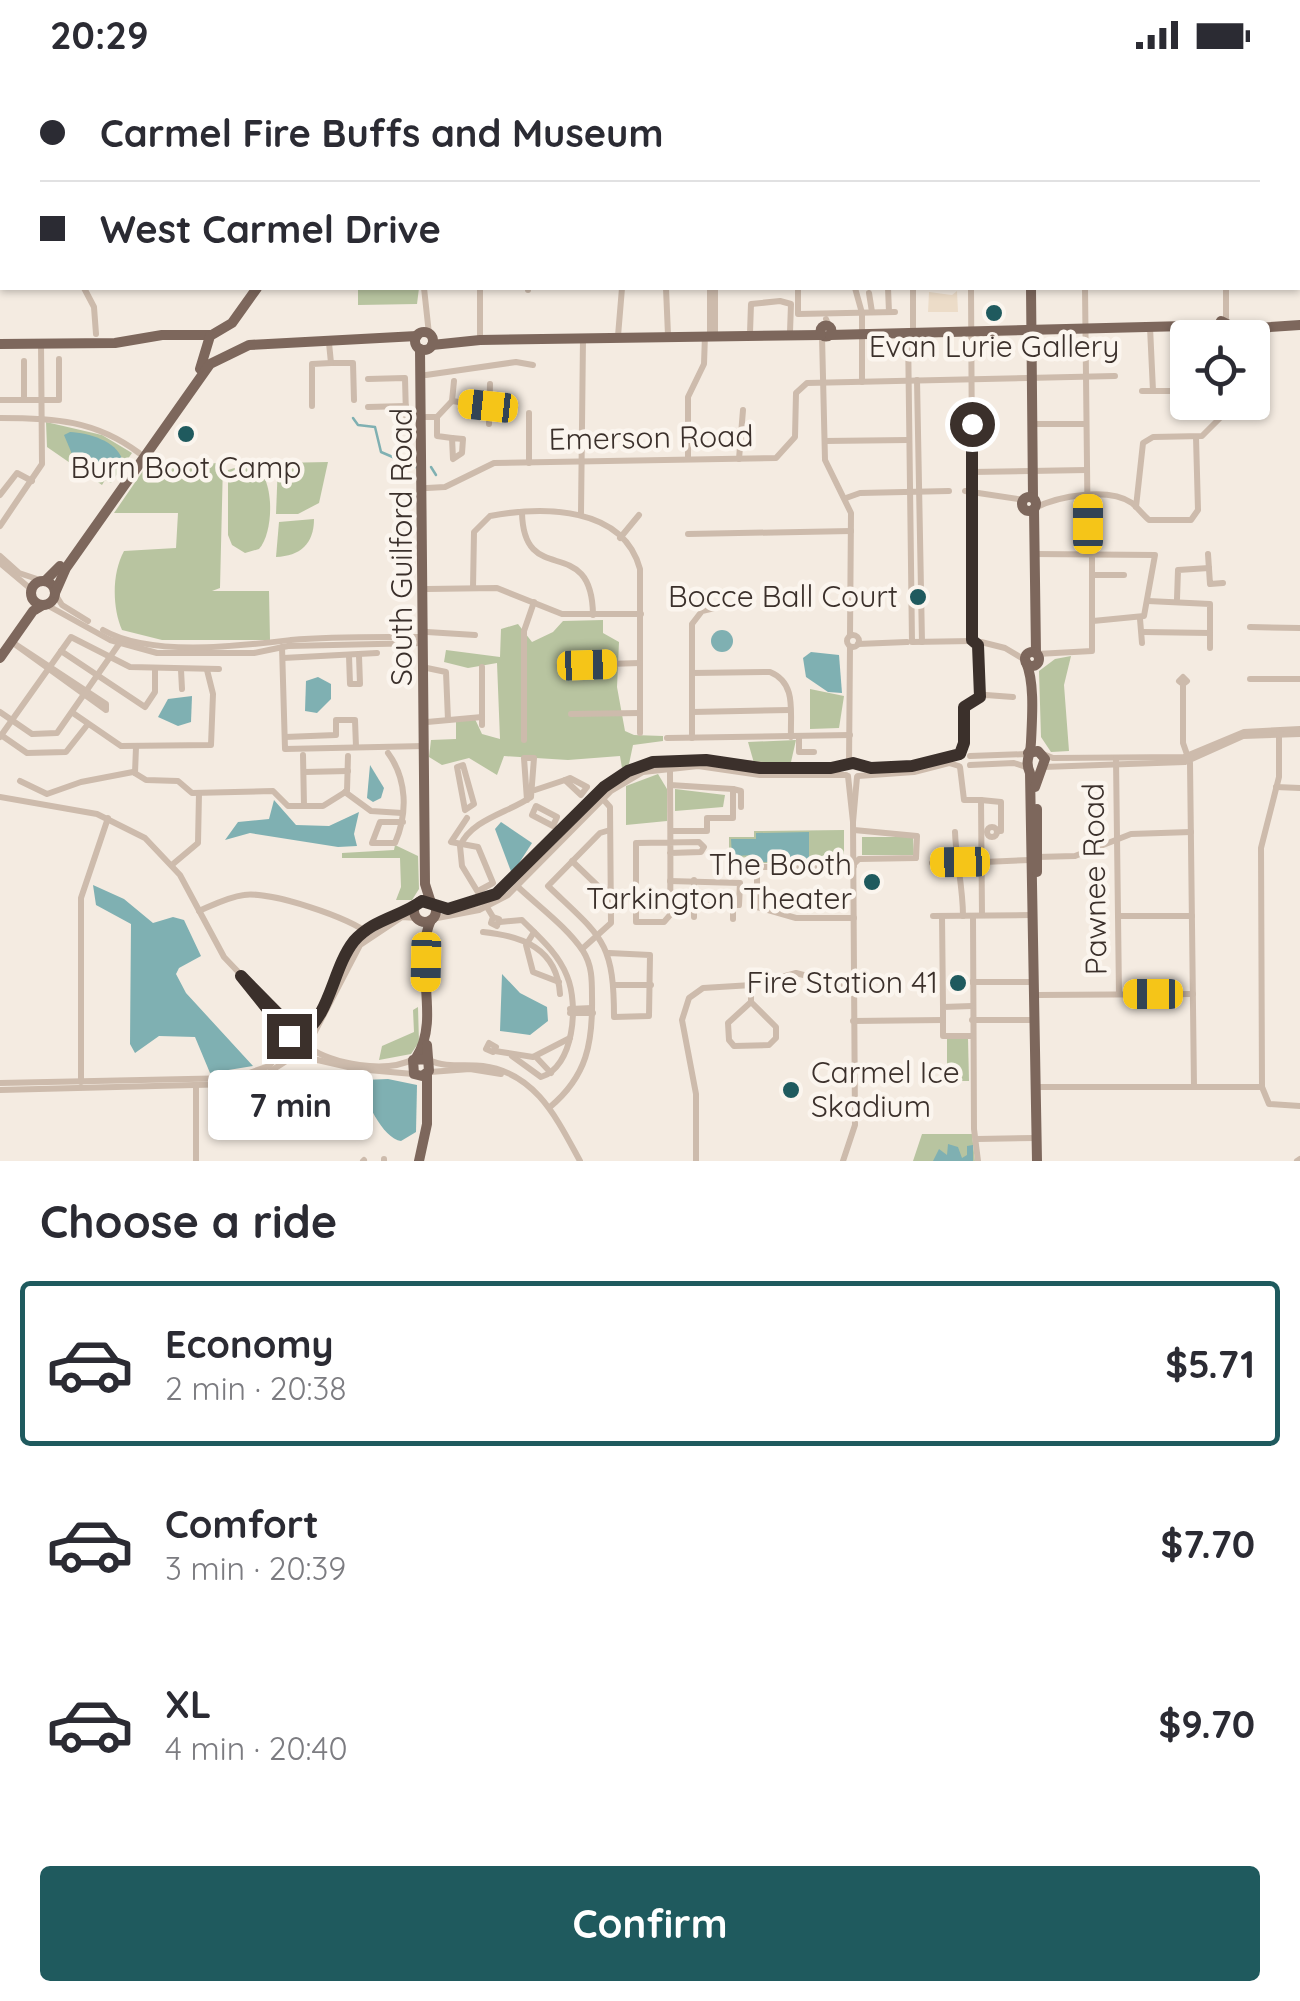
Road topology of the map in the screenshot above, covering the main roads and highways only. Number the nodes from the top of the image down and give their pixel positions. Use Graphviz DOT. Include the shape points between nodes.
graph roads {
  1 [pos="256,290"];
  2 [pos="264,290"];
  3 [pos="1030,290"];
  4 [pos="1300,324"];
  5 [pos="1170,326"];
  6 [pos="1270,326"];
  7 [pos="1031,327"];
  8 [pos="215,333"];
  9 [pos="424,341"];
  10 [pos="235,344"];
  11 [pos="41,346"];
  12 [pos="0,347"];
  13 [pos="205,351"];
  14 [pos="1031,503"];
  15 [pos="44,581"];
  16 [pos="32,593"];
  17 [pos="55,594"];
  18 [pos="45,604"];
  19 [pos="424,637"];
  20 [pos="0,654"];
  21 [pos="1032,658"];
  22 [pos="425,746"];
  23 [pos="1042,752"];
  24 [pos="1028,753"];
  25 [pos="1027,767"];
  26 [pos="1042,768"];
  27 [pos="1034,858"];
  28 [pos="426,884"];
  29 [pos="417,904"];
  30 [pos="433,904"];
  31 [pos="425,920"];
  32 [pos="419,1161"];
  33 [pos="1040,1161"];
  1 -- 8 [label="main road" via="232,323"];
  2 -- 10 [label="main road"];
  3 -- 7 [label="main road"];
  4 -- 6 [label="main road"];
  5 -- 7 [label="main road"];
  7 -- 9 [label="main road"];
  7 -- 14 [label="main road"];
  8 -- 10 [label="main road"];
  8 -- 11 [label="main road"];
  8 -- 13 [label="main road"];
  9 -- 10 [label="main road"];
  9 -- 19 [label="main road, South Guilford Road"];
  9 -- 19 [label="main road, South Guilford Road" via="432,417"];
  10 -- 13 [label="main road"];
  10 -- 17 [label="main road" via="206,368 68,564"];
  11 -- 12 [label="main road"];
  11 -- 13 [label="main road" via="126,348 171,341"];
  13 -- 15 [label="main road" via="56,573"];
  14 -- 21 [label="main road"];
  14 -- 21 [label="main road"];
  15 -- 16 [label="main road"];
  15 -- 17 [label="main road"];
  16 -- 18 [label="main road"];
  16 -- 20 [label="main road"];
  17 -- 18 [label="main road"];
  18 -- 20 [label="main road"];
  19 -- 22 [label="main road, South Guilford Road"];
  19 -- 22 [label="main road, South Guilford Road"];
  21 -- 23 [label="main road" via="1034,730"];
  21 -- 24 [label="main road"];
  22 -- 28 [label="main road, South Guilford Road"];
  23 -- 24 [label="main road"];
  23 -- 26 [label="main road"];
  24 -- 25 [label="main road"];
  25 -- 26 [label="main road"];
  25 -- 27 [label="main road"];
  26 -- 27 [label="main road" via="1034,781"];
  27 -- 33 [label="main road"];
  27 -- 33 [label="main road" via="1032,1020"];
  28 -- 29 [label="main road, South Guilford Road"];
  28 -- 30 [label="main road, South Guilford Road"];
  29 -- 30 [label="main road"];
  29 -- 31 [label="main road"];
  30 -- 31 [label="main road"];
  31 -- 32 [label="main road" via="427,1124"];
}
